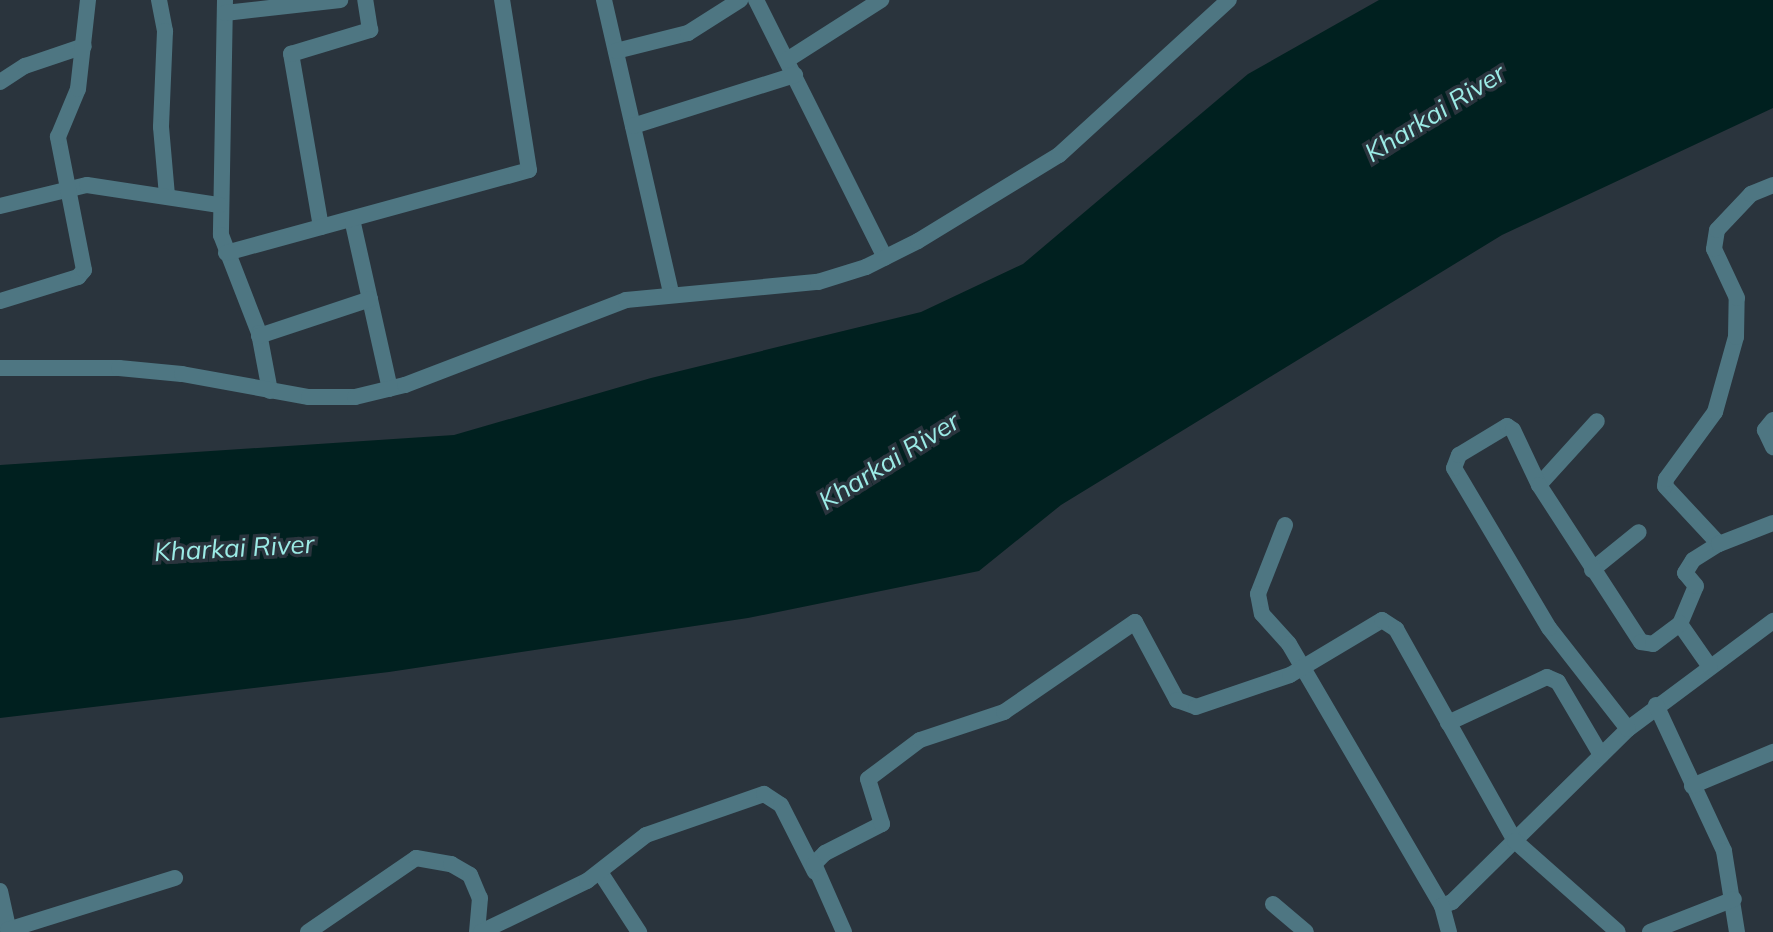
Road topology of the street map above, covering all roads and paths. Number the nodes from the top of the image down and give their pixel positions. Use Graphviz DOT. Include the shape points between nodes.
graph roads {
  1 [pos="88,0"];
  2 [pos="159,0"];
  3 [pos="340,0"];
  4 [pos="365,0"];
  5 [pos="502,0"];
  6 [pos="604,0"];
  7 [pos="740,0"];
  8 [pos="756,0"];
  9 [pos="881,0"];
  10 [pos="1229,0"];
  11 [pos="225,6"];
  12 [pos="84,46"];
  13 [pos="616,51"];
  14 [pos="791,67"];
  15 [pos="0,82"];
  16 [pos="633,126"];
  17 [pos="1773,185"];
  18 [pos="66,189"];
  19 [pos="167,195"];
  20 [pos="219,205"];
  21 [pos="0,206"];
  22 [pos="352,219"];
  23 [pos="321,227"];
  24 [pos="226,253"];
  25 [pos="885,258"];
  26 [pos="671,293"];
  27 [pos="370,299"];
  28 [pos="0,301"];
  29 [pos="259,336"];
  30 [pos="0,368"];
  31 [pos="390,389"];
  32 [pos="270,391"];
  33 [pos="1773,420"];
  34 [pos="1597,421"];
  35 [pos="1773,447"];
  36 [pos="1539,485"];
  37 [pos="1773,523"];
  38 [pos="1285,525"];
  39 [pos="1639,532"];
  40 [pos="1719,544"];
  41 [pos="1592,570"];
  42 [pos="1680,624"];
  43 [pos="1772,625"];
  44 [pos="1710,667"];
  45 [pos="1302,668"];
  46 [pos="1656,705"];
  47 [pos="1448,723"];
  48 [pos="1628,729"];
  49 [pos="1773,752"];
  50 [pos="1601,755"];
  51 [pos="1692,786"];
  52 [pos="1515,841"];
  53 [pos="600,872"];
  54 [pos="815,872"];
  55 [pos="175,878"];
  56 [pos="0,891"];
  57 [pos="1734,899"];
  58 [pos="1273,904"];
  59 [pos="1442,906"];
  60 [pos="839,930"];
  61 [pos="8,931"];
  62 [pos="308,932"];
  63 [pos="479,932"];
  64 [pos="639,932"];
  65 [pos="1306,932"];
  66 [pos="1449,932"];
  67 [pos="1618,932"];
  68 [pos="1650,932"];
  69 [pos="1737,932"];
  1 -- 12 [label="street"];
  2 -- 19 [label="street" via="165,31 161,127"];
  3 -- 11 [label="street"];
  4 -- 23 [label="street" via="373,22 370,30 291,54"];
  5 -- 22 [label="street" via="532,167"];
  6 -- 13 [label="street"];
  7 -- 13 [label="street" via="688,33"];
  8 -- 14 [label="street"];
  9 -- 14 [label="street"];
  10 -- 25 [label="street" via="1059,155"];
  11 -- 20 [label="street"];
  12 -- 15 [label="street" via="25,66"];
  12 -- 18 [label="street" via="78,89 58,137"];
  13 -- 16 [label="street"];
  14 -- 16 [label="street"];
  14 -- 25 [label="street"];
  16 -- 26 [label="street"];
  17 -- 40 [label="street" via="1751,194 1717,230 1714,249 1737,298 1736,337 1715,412 1666,479 1665,486"];
  18 -- 19 [label="street" via="114,186"];
  18 -- 21 [label="street"];
  18 -- 28 [label="street" via="82,275"];
  19 -- 20 [label="street"];
  20 -- 24 [label="street"];
  22 -- 23 [label="street"];
  22 -- 27 [label="street"];
  23 -- 24 [label="street"];
  24 -- 29 [label="street"];
  25 -- 26 [label="street" via="818,282"];
  26 -- 31 [label="street" via="589,312"];
  27 -- 29 [label="street"];
  27 -- 31 [label="street"];
  29 -- 32 [label="street"];
  30 -- 32 [label="street" via="119,368"];
  31 -- 32 [label="street" via="355,397"];
  33 -- 35 [label="street" via="1765,430"];
  34 -- 36 [label="street"];
  36 -- 41 [label="street"];
  36 -- 48 [label="street" via="1507,426 1455,461 1454,468 1549,628"];
  37 -- 40 [label="street"];
  38 -- 45 [label="street" via="1258,605"];
  39 -- 41 [label="street"];
  40 -- 42 [label="street" via="1693,560 1685,573 1696,586"];
  41 -- 42 [label="street" via="1641,642 1653,644"];
  42 -- 44 [label="street"];
  43 -- 44 [label="street"];
  44 -- 46 [label="street"];
  45 -- 47 [label="street" via="1374,622 1389,622"];
  45 -- 54 [label="street" via="1189,707 1177,700 1138,623 1132,623 1004,712 936,731 874,770 868,783 884,815 882,824 825,853 814,864"];
  45 -- 59 [label="street"];
  46 -- 48 [label="street"];
  46 -- 51 [label="street"];
  47 -- 50 [label="street" via="1547,677 1558,682"];
  47 -- 52 [label="street"];
  48 -- 50 [label="street"];
  49 -- 51 [label="street"];
  50 -- 52 [label="street"];
  51 -- 57 [label="street" via="1724,851"];
  52 -- 59 [label="street"];
  52 -- 67 [label="street"];
  53 -- 54 [label="street" via="646,835 764,794 781,805"];
  53 -- 63 [label="street"];
  53 -- 64 [label="street"];
  54 -- 60 [label="street"];
  55 -- 61 [label="street"];
  56 -- 61 [label="street"];
  57 -- 68 [label="street"];
  57 -- 69 [label="street"];
  58 -- 65 [label="street"];
  59 -- 66 [label="street"];
  62 -- 63 [label="street" via="416,858 461,867 470,875 480,898"];
}
